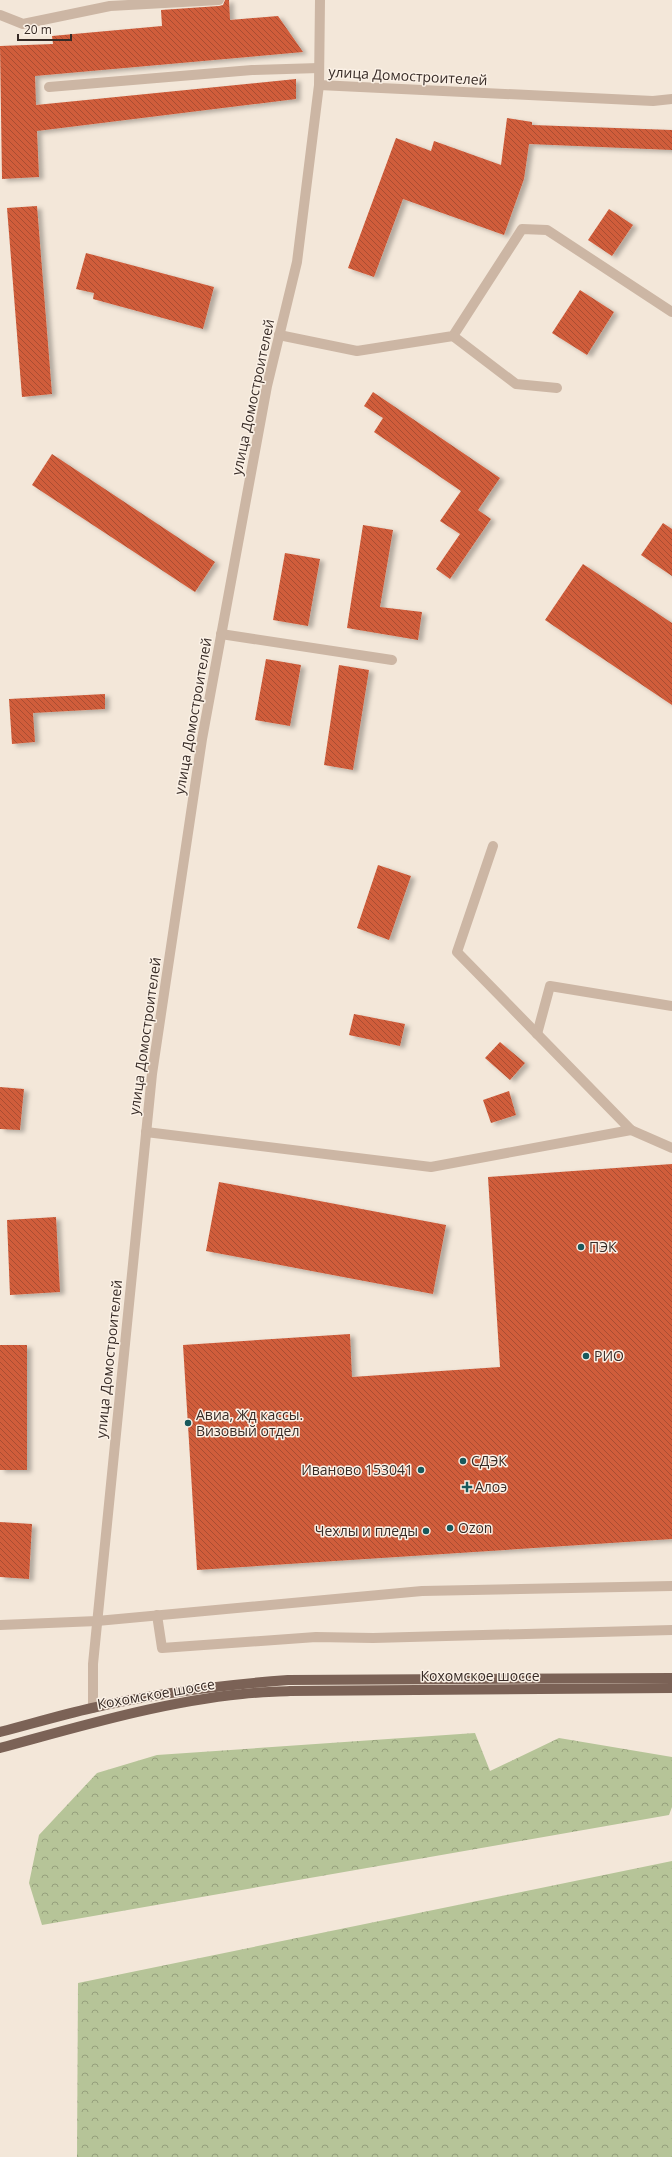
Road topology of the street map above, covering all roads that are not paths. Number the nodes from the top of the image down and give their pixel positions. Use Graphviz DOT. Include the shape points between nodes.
graph roads {
  1 [pos="219,0"];
  2 [pos="320,0"];
  3 [pos="0,15"];
  4 [pos="319,68"];
  5 [pos="319,85"];
  6 [pos="49,87"];
  7 [pos="672,100"];
  8 [pos="672,312"];
  9 [pos="279,335"];
  10 [pos="453,336"];
  11 [pos="557,388"];
  12 [pos="221,634"];
  13 [pos="392,660"];
  14 [pos="493,846"];
  15 [pos="672,1006"];
  16 [pos="537,1034"];
  17 [pos="631,1130"];
  18 [pos="146,1132"];
  19 [pos="672,1148"];
  20 [pos="672,1586"];
  21 [pos="157,1615"];
  22 [pos="97,1621"];
  23 [pos="0,1625"];
  24 [pos="672,1630"];
  25 [pos="672,1678"];
  26 [pos="672,1688"];
  27 [pos="93,1708"];
  28 [pos="95,1722"];
  29 [pos="0,1732"];
  30 [pos="0,1748"];
  1 -- 3 [label="street" via="110,6 23,24"];
  2 -- 4 [label="street"];
  4 -- 5 [label="street"];
  4 -- 6 [label="street" via="252,70"];
  5 -- 7 [label="street, улица Домостроителей"];
  5 -- 9 [label="street, улица Домостроителей" via="297,262"];
  8 -- 10 [label="street" via="546,230 522,229"];
  9 -- 10 [label="street" via="357,351"];
  9 -- 12 [label="street, улица Домостроителей" via="265,394"];
  10 -- 11 [label="street" via="516,384"];
  12 -- 13 [label="street"];
  12 -- 18 [label="street, улица Домостроителей" via="153,1067"];
  14 -- 16 [label="street" via="457,952"];
  15 -- 16 [label="street" via="550,986"];
  16 -- 17 [label="street"];
  17 -- 18 [label="street" via="431,1167"];
  17 -- 19 [label="street"];
  18 -- 22 [label="street, улица Домостроителей"];
  20 -- 21 [label="street" via="422,1591"];
  21 -- 22 [label="street"];
  21 -- 24 [label="street" via="162,1648 316,1637 373,1638"];
  22 -- 23 [label="street"];
  22 -- 27 [label="street, улица Домостроителей" via="93,1664"];
  25 -- 27 [label="main road, Кохомское шоссе" via="288,1680 183,1690"];
  26 -- 28 [label="main road, Кохомское шоссе" via="290,1691 241,1694"];
  27 -- 28 [label="main road, Кохомское шоссе"];
  27 -- 29 [label="main road"];
  28 -- 30 [label="main road"];
}
